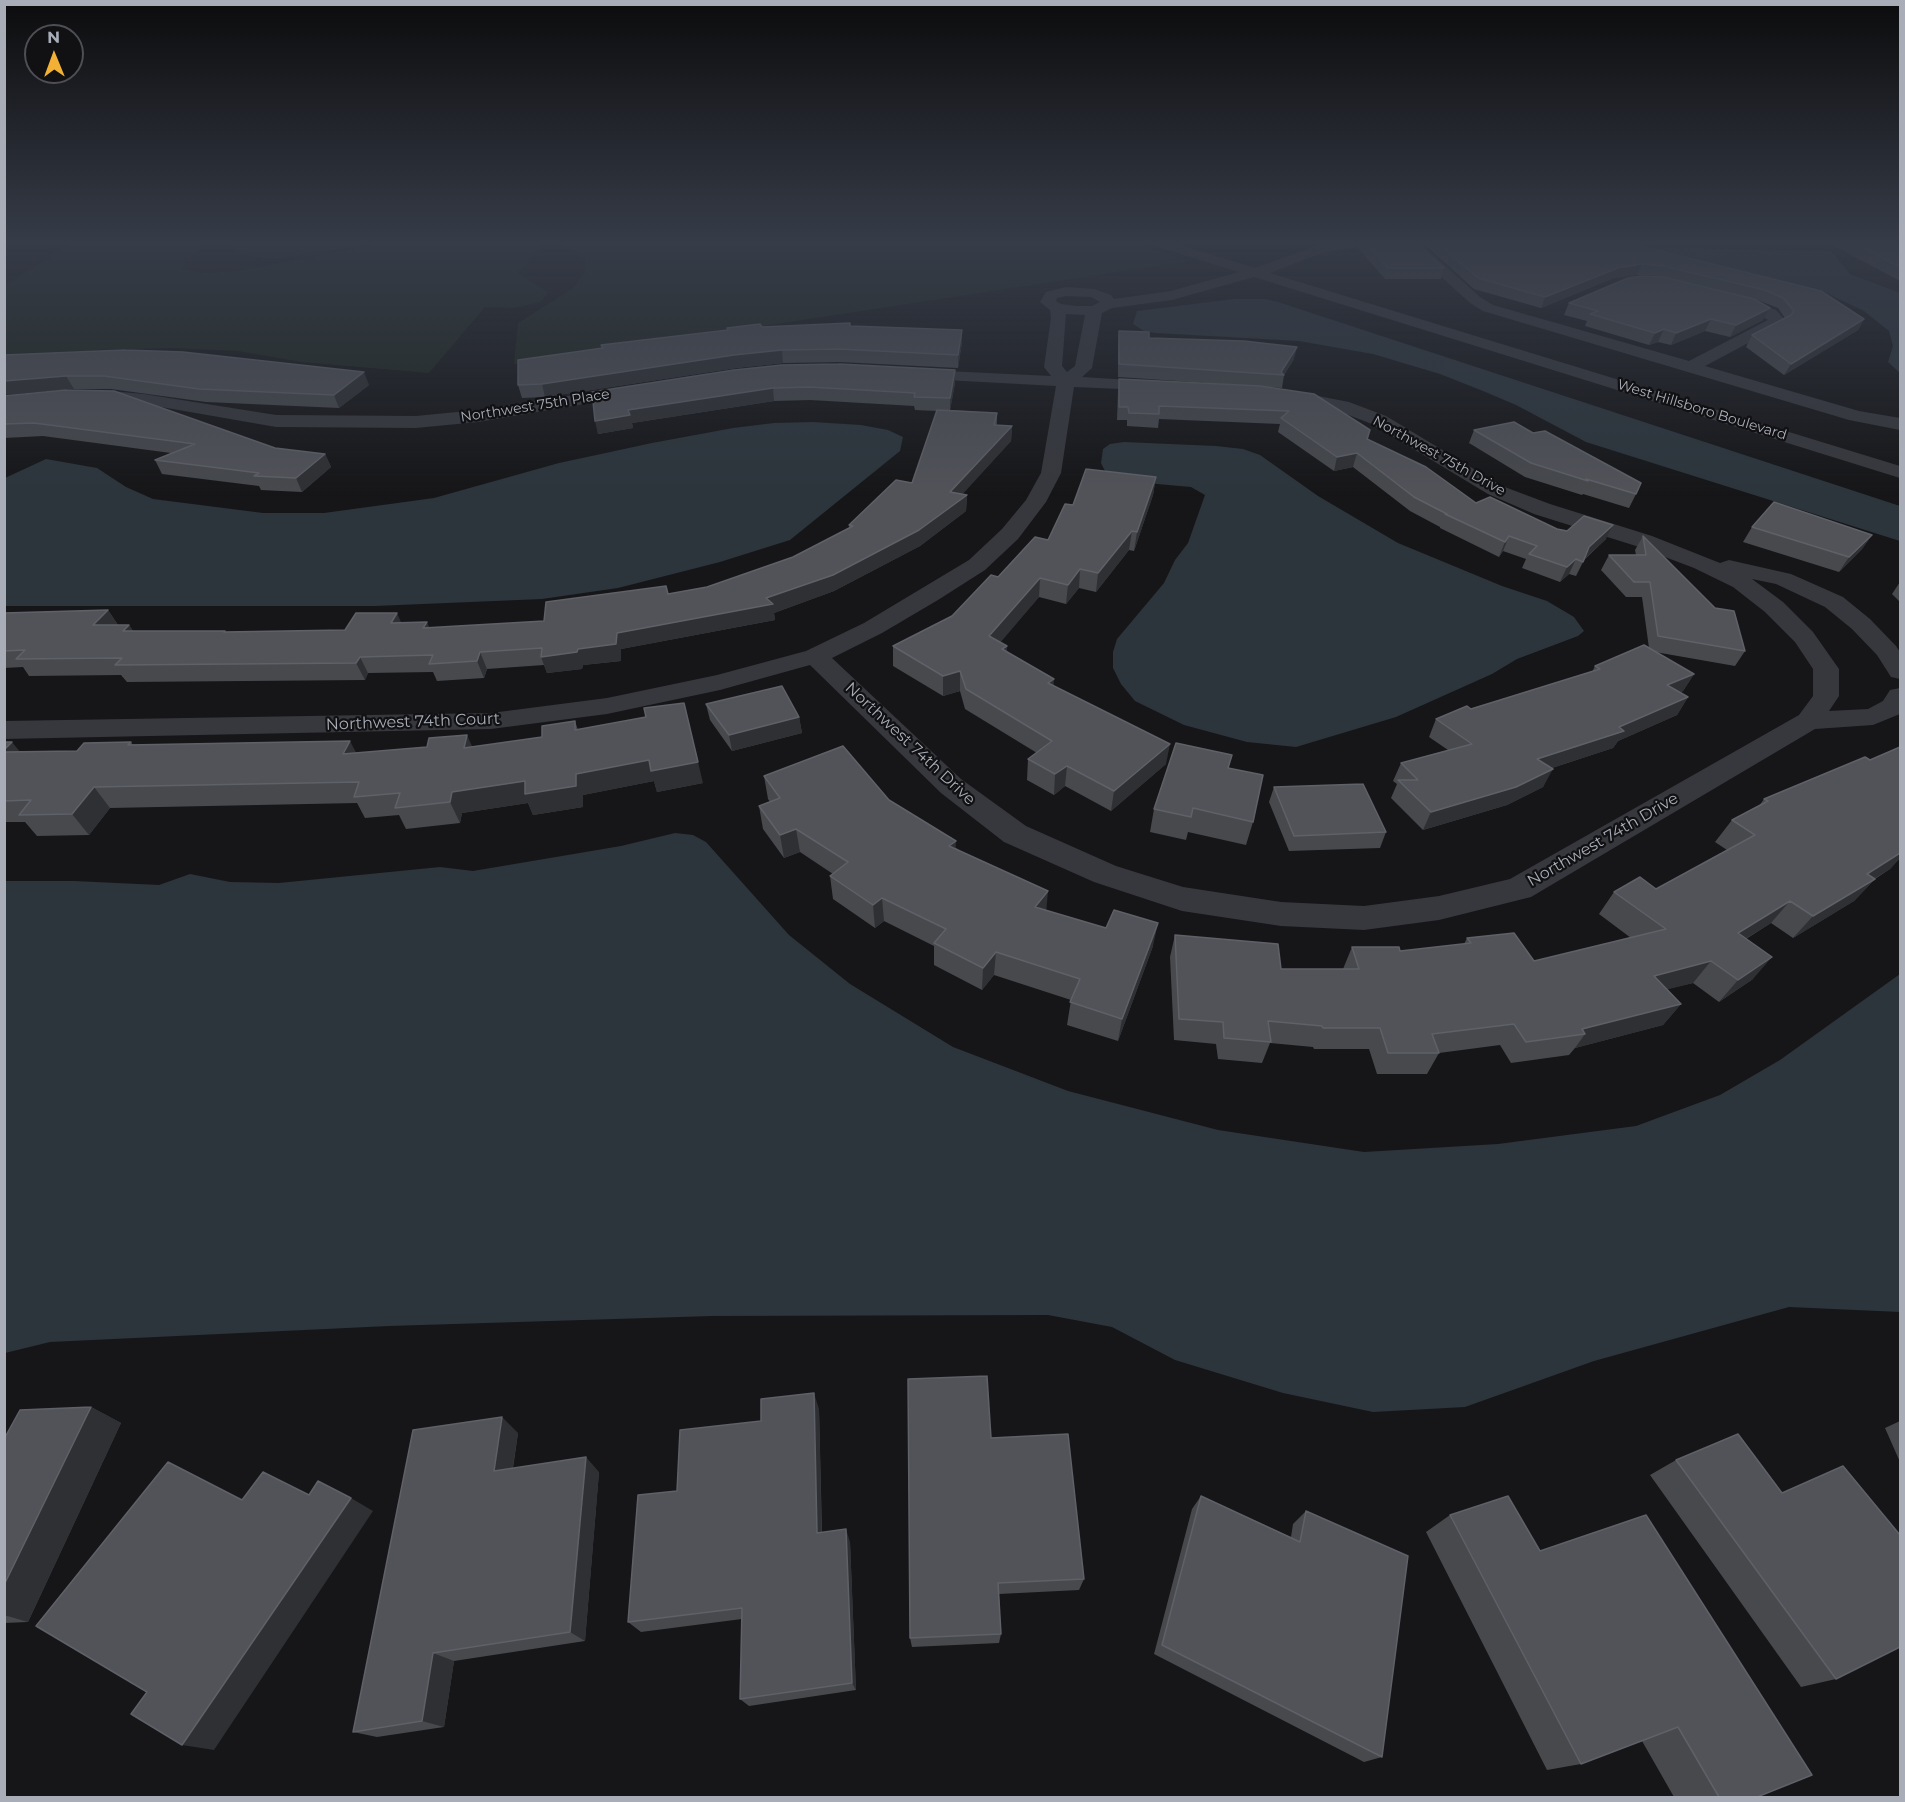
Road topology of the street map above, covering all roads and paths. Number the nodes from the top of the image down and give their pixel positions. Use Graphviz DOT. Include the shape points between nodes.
graph roads {
  1 [pos="1057,327"];
  2 [pos="1093,327"];
  3 [pos="1446,327"];
  4 [pos="1481,327"];
  5 [pos="1551,327"];
  6 [pos="1766,327"];
  7 [pos="1057,335"];
  8 [pos="1088,337"];
  9 [pos="1689,368"];
  10 [pos="888,372"];
  11 [pos="1066,382"];
  12 [pos="653,387"];
  13 [pos="1179,388"];
  14 [pos="1269,393"];
  15 [pos="4,403"];
  16 [pos="1900,424"];
  17 [pos="1809,426"];
  18 [pos="1900,472"];
  19 [pos="1698,561"];
  20 [pos="1804,637"];
  21 [pos="815,656"];
  22 [pos="1900,671"];
  23 [pos="1900,696"];
  24 [pos="1809,721"];
  25 [pos="4,730"];
  1 -- 7 [label="street"];
  2 -- 8 [label="street"];
  3 -- 18 [label="street, West Hillsboro Boulevard"];
  4 -- 17 [label="street, West Hillsboro Boulevard"];
  5 -- 9 [label="street"];
  6 -- 9 [label="street"];
  7 -- 8 [label="street"];
  7 -- 11 [label="street" via="1053,367"];
  8 -- 11 [label="street" via="1083,368"];
  9 -- 16 [label="street" via="1856,416"];
  10 -- 11 [label="street"];
  11 -- 13 [label="street"];
  11 -- 21 [label="street, Northwest 74th Court" via="1051,473 1010,534 977,565 930,595"];
  12 -- 15 [label="street, Northwest 75th Place" via="478,416 416,422 276,421 111,396"];
  14 -- 19 [label="street, Northwest 75th Drive" via="1342,406 1423,445 1495,490"];
  19 -- 20 [label="street, Northwest 75th Drive" via="1742,582 1774,606"];
  19 -- 22 [label="street, Northwest 75th Drive" via="1783,579 1834,602 1887,651"];
  20 -- 24 [label="street, Northwest 74th Drive" via="1826,669 1826,696"];
  21 -- 24 [label="street, Northwest 74th Drive" via="951,786 1015,834 1105,874 1182,899 1281,914 1364,918 1439,908 1519,889"];
  21 -- 25 [label="street, Northwest 74th Court" via="720,682 607,706 491,721"];
  23 -- 24 [label="street, Northwest 74th Drive" via="1893,707 1873,717"];
}
